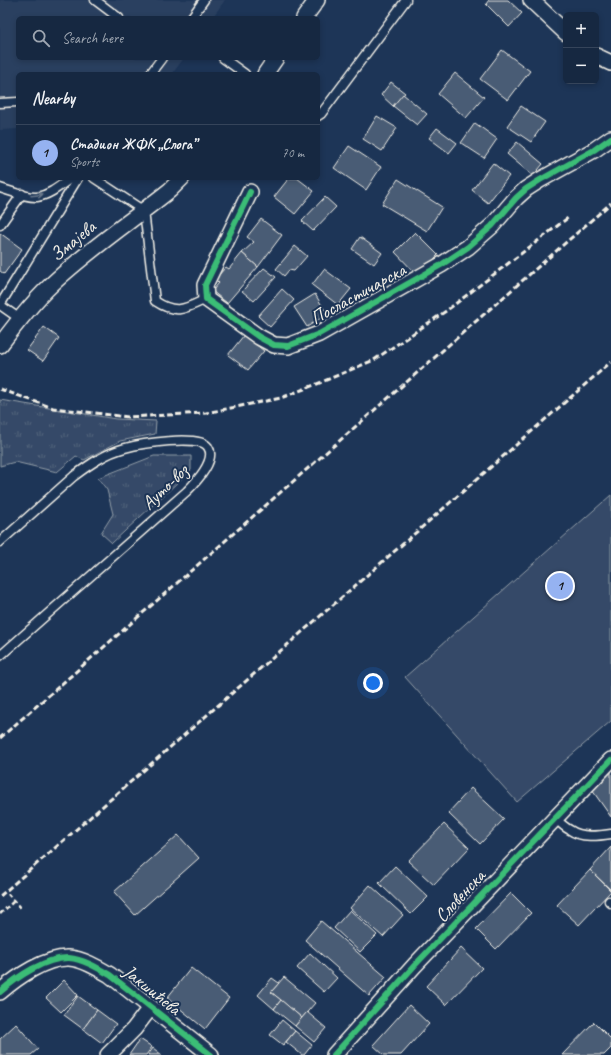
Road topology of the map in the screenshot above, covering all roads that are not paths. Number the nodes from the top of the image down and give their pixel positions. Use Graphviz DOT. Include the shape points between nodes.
graph roads {
  1 [pos="95,0"];
  2 [pos="204,0"];
  3 [pos="317,0"];
  4 [pos="406,0"];
  5 [pos="531,0"];
  6 [pos="116,16"];
  7 [pos="192,16"];
  8 [pos="305,16"];
  9 [pos="563,31"];
  10 [pos="599,57"];
  11 [pos="160,60"];
  12 [pos="226,60"];
  13 [pos="274,60"];
  14 [pos="611,63"];
  15 [pos="152,72"];
  16 [pos="242,72"];
  17 [pos="266,72"];
  18 [pos="16,102"];
  19 [pos="0,103"];
  20 [pos="320,115"];
  21 [pos="611,138"];
  22 [pos="68,180"];
  23 [pos="77,180"];
  24 [pos="97,180"];
  25 [pos="180,180"];
  26 [pos="0,188"];
  27 [pos="250,192"];
  28 [pos="22,194"];
  29 [pos="144,212"];
  30 [pos="0,225"];
  31 [pos="206,299"];
  32 [pos="0,305"];
  33 [pos="20,319"];
  34 [pos="0,345"];
  35 [pos="0,542"];
  36 [pos="0,656"];
  37 [pos="611,760"];
  38 [pos="554,818"];
  39 [pos="611,834"];
  40 [pos="0,992"];
  41 [pos="150,1008"];
  42 [pos="108,1055"];
  43 [pos="211,1055"];
  44 [pos="334,1055"];
  1 -- 6 [label="lane"];
  2 -- 7 [label="lane"];
  3 -- 8 [label="street"];
  4 -- 20 [label="lane"];
  5 -- 9 [label="street"];
  10 -- 14 [label="street"];
  11 -- 15 [label="lane"];
  12 -- 16 [label="lane"];
  13 -- 17 [label="street"];
  18 -- 19 [label="lane"];
  21 -- 31 [label="street, Посластичарска" via="526,189 492,226 442,265 319,334 288,346 274,345"];
  28 -- 22 [label="lane, one-way" via="37,197"];
  23 -- 32 [label="lane"];
  24 -- 29 [label="lane"];
  25 -- 29 [label="street, Змајева"];
  26 -- 28 [label="lane"];
  27 -- 31 [label="street" via="205,285"];
  28 -- 30 [label="lane"];
  29 -- 31 [label="lane" via="155,302 174,310 190,307"];
  29 -- 33 [label="street, Змајева" via="77,262 50,286"];
  32 -- 33 [label="lane"];
  33 -- 34 [label="street, Змајева"];
  35 -- 36 [label="lane, Ауто-воз" via="74,476 111,453 135,445 166,442 197,442 209,447 206,466 199,479"];
  37 -- 38 [label="street, Словенска"];
  38 -- 39 [label="lane" via="570,831 582,835"];
  38 -- 44 [label="street, Словенска"];
  40 -- 41 [label="street, Јакшићева" via="12,981 43,964 69,958 80,960 110,975"];
  41 -- 42 [label="street" via="134,1029"];
  41 -- 43 [label="street, Јакшићева"];
}
